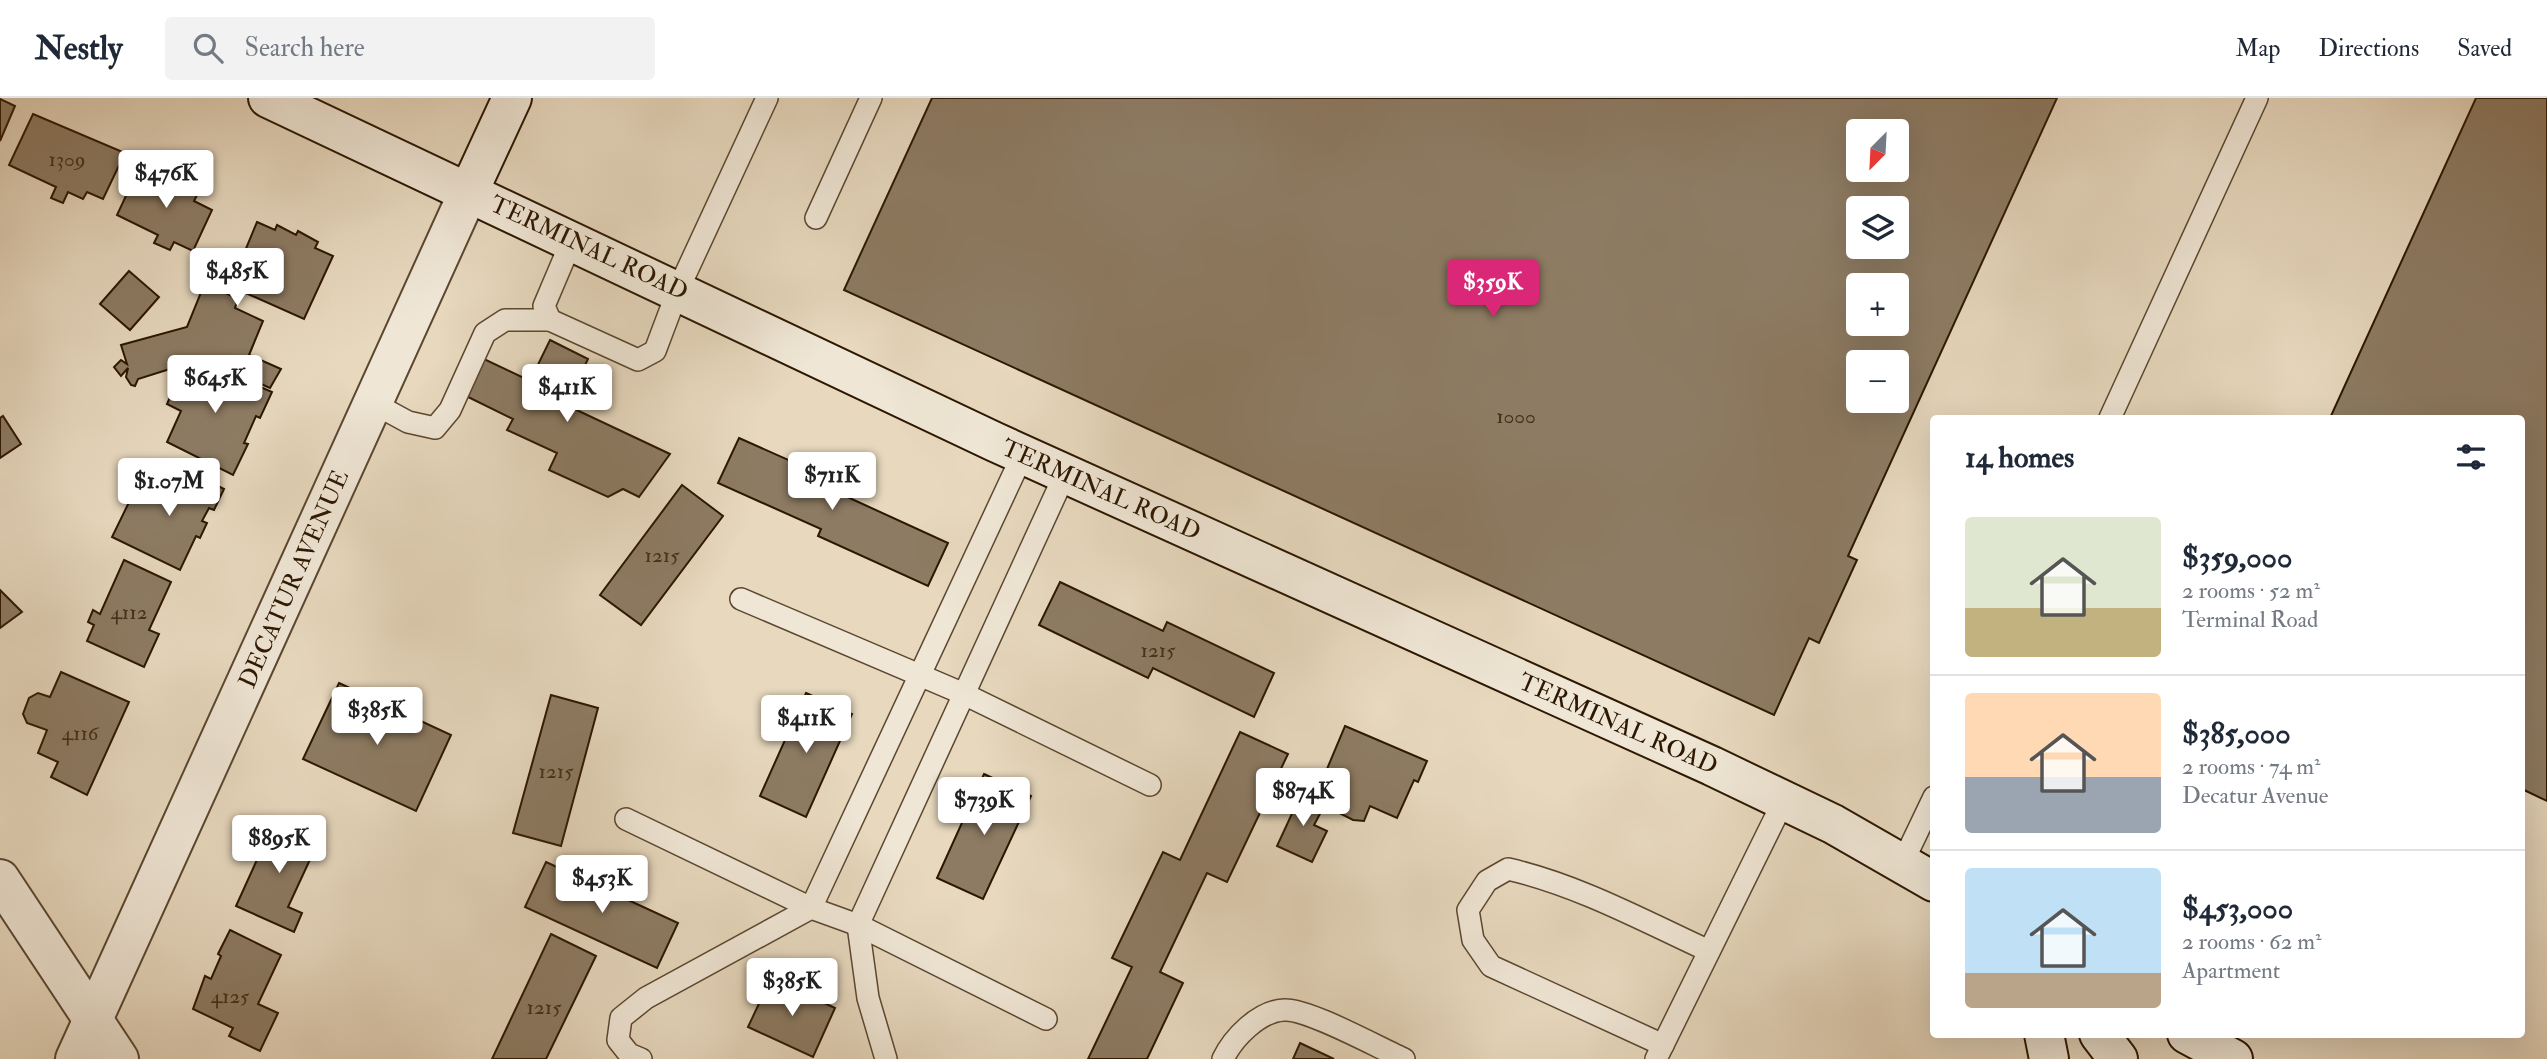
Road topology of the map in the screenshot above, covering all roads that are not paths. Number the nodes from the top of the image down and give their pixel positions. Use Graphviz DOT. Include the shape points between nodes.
graph roads {
  1 [pos="268,98"];
  2 [pos="512,98"];
  3 [pos="767,98"];
  4 [pos="871,98"];
  5 [pos="2257,98"];
  6 [pos="469,191"];
  7 [pos="816,218"];
  8 [pos="572,240"];
  9 [pos="678,290"];
  10 [pos="550,320"];
  11 [pos="373,403"];
  12 [pos="2111,415"];
  13 [pos="1023,454"];
  14 [pos="1065,474"];
  15 [pos="741,599"];
  16 [pos="921,675"];
  17 [pos="964,694"];
  18 [pos="1150,785"];
  19 [pos="1784,800"];
  20 [pos="1930,816"];
  21 [pos="626,819"];
  22 [pos="1918,874"];
  23 [pos="0,879"];
  24 [pos="810,908"];
  25 [pos="858,925"];
  26 [pos="1709,951"];
  27 [pos="1046,1019"];
  28 [pos="93,1022"];
  29 [pos="2045,1038"];
  30 [pos="2102,1038"];
  31 [pos="2195,1038"];
  32 [pos="1659,1052"];
  33 [pos="75,1059"];
  34 [pos="119,1059"];
  35 [pos="641,1059"];
  36 [pos="886,1059"];
  37 [pos="1223,1059"];
  38 [pos="1404,1059"];
  39 [pos="2049,1059"];
  40 [pos="2118,1059"];
  41 [pos="2234,1059"];
  1 -- 6 [label="main road, TERMINAL ROAD"];
  2 -- 6 [label="main road, DECATUR AVENUE"];
  3 -- 9 [label="lane"];
  4 -- 7 [label="lane"];
  5 -- 12 [label="lane"];
  6 -- 8 [label="main road, TERMINAL ROAD"];
  6 -- 11 [label="main road, DECATUR AVENUE"];
  8 -- 9 [label="main road, TERMINAL ROAD"];
  8 -- 10 [label="lane" via="544,306"];
  9 -- 10 [label="lane" via="655,351 638,360"];
  9 -- 13 [label="main road, TERMINAL ROAD"];
  10 -- 11 [label="lane" via="505,320 485,333 450,410 435,428 408,422"];
  11 -- 28 [label="main road, DECATUR AVENUE"];
  13 -- 14 [label="main road, TERMINAL ROAD"];
  13 -- 16 [label="lane"];
  14 -- 17 [label="lane"];
  14 -- 19 [label="main road, TERMINAL ROAD"];
  15 -- 16 [label="lane"];
  16 -- 17 [label="lane"];
  16 -- 24 [label="lane"];
  17 -- 18 [label="lane"];
  17 -- 25 [label="lane"];
  19 -- 22 [label="main road, TERMINAL ROAD"];
  19 -- 26 [label="lane"];
  20 -- 22 [label="lane"];
  21 -- 24 [label="lane"];
  23 -- 28 [label="main road"];
  24 -- 25 [label="lane"];
  24 -- 35 [label="lane" via="646,998 621,1018 618,1040 629,1054"];
  25 -- 27 [label="lane"];
  25 -- 36 [label="lane" via="869,998"];
  26 -- 32 [label="lane"];
  26 -- 32 [label="lane" via="1619,910 1508,869 1487,881 1468,909 1473,940 1491,966"];
  28 -- 33 [label="main road, DECATUR AVENUE"];
  28 -- 34 [label="main road"];
  29 -- 39 [label="main road"];
  30 -- 40 [label="main road"];
  31 -- 41 [label="main road"];
  37 -- 38 [label="lane" via="1255,1021 1284,1010 1309,1016"];
}
